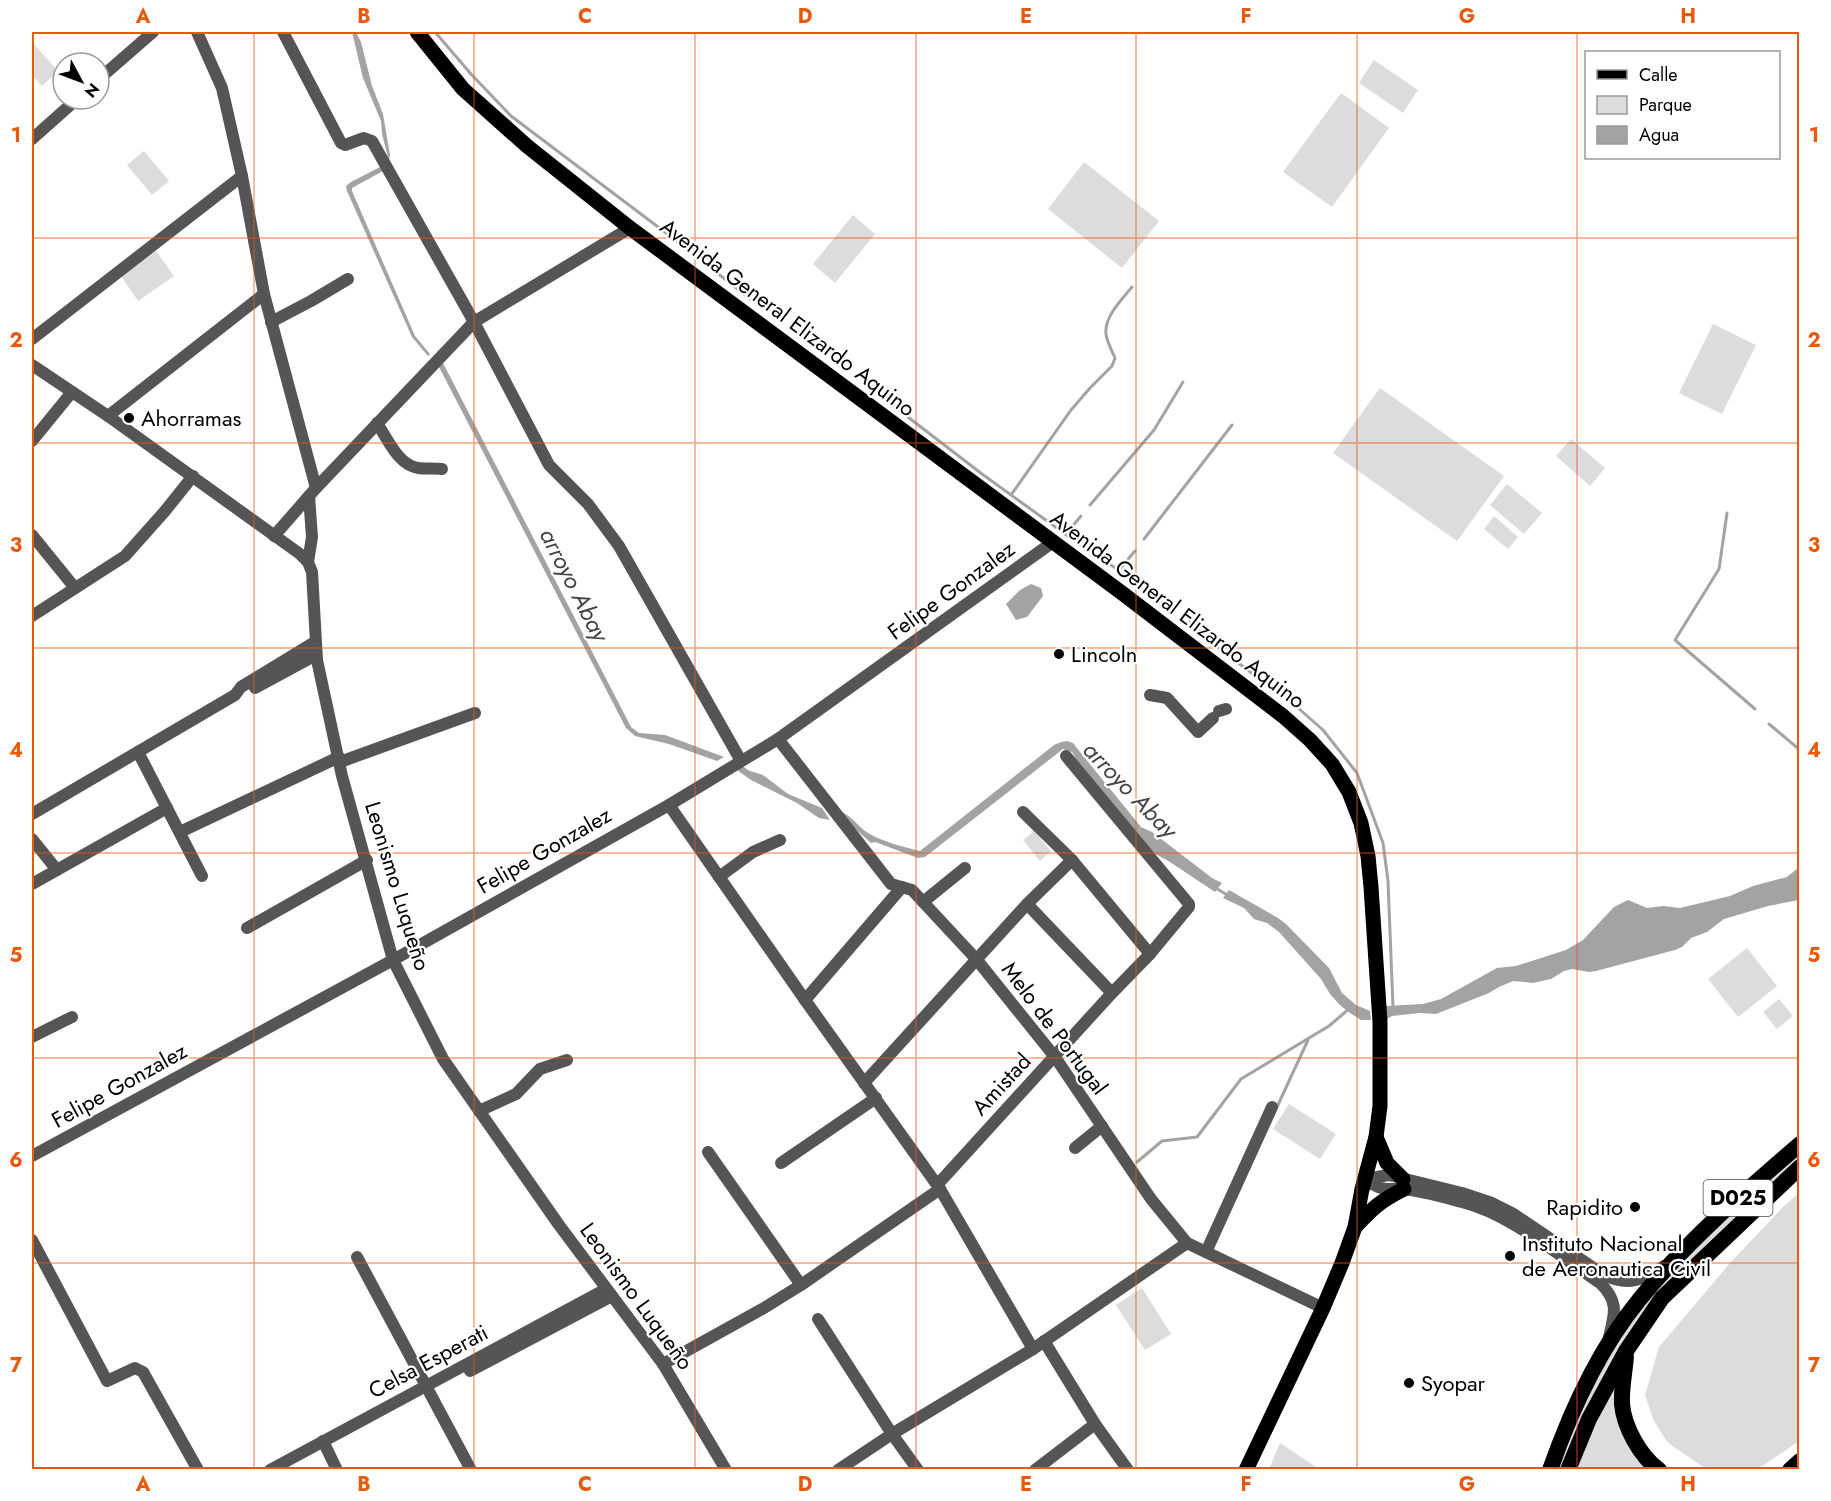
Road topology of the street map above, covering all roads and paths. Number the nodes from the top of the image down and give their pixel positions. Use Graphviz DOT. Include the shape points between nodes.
graph roads {
  1 [pos="153,32"];
  2 [pos="197,32"];
  3 [pos="283,32"];
  4 [pos="417,32"];
  5 [pos="111,69"];
  6 [pos="63,111"];
  7 [pos="32,139"];
  8 [pos="242,176"];
  9 [pos="630,228"];
  10 [pos="348,279"];
  11 [pos="264,294"];
  12 [pos="271,322"];
  13 [pos="474,322"];
  14 [pos="32,339"];
  15 [pos="32,365"];
  16 [pos="72,392"];
  17 [pos="108,416"];
  18 [pos="377,423"];
  19 [pos="32,441"];
  20 [pos="442,469"];
  21 [pos="193,476"];
  22 [pos="312,492"];
  23 [pos="32,535"];
  24 [pos="274,536"];
  25 [pos="1053,542"];
  26 [pos="308,562"];
  27 [pos="75,588"];
  28 [pos="32,616"];
  29 [pos="316,649"];
  30 [pos="1150,694"];
  31 [pos="475,713"];
  32 [pos="1216,717"];
  33 [pos="778,739"];
  34 [pos="138,752"];
  35 [pos="1066,756"];
  36 [pos="339,759"];
  37 [pos="741,761"];
  38 [pos="669,805"];
  39 [pos="167,808"];
  40 [pos="1023,812"];
  41 [pos="32,814"];
  42 [pos="180,832"];
  43 [pos="32,839"];
  44 [pos="780,840"];
  45 [pos="367,860"];
  46 [pos="1072,860"];
  47 [pos="965,868"];
  48 [pos="57,870"];
  49 [pos="202,876"];
  50 [pos="719,877"];
  51 [pos="32,884"];
  52 [pos="902,886"];
  53 [pos="923,902"];
  54 [pos="1027,904"];
  55 [pos="247,928"];
  56 [pos="1150,954"];
  57 [pos="393,960"];
  58 [pos="977,960"];
  59 [pos="1112,993"];
  60 [pos="805,1000"];
  61 [pos="72,1017"];
  62 [pos="32,1037"];
  63 [pos="1055,1057"];
  64 [pos="567,1060"];
  65 [pos="864,1083"];
  66 [pos="876,1098"];
  67 [pos="1272,1107"];
  68 [pos="479,1111"];
  69 [pos="1102,1126"];
  70 [pos="1376,1137"];
  71 [pos="1800,1144"];
  72 [pos="1075,1148"];
  73 [pos="708,1152"];
  74 [pos="32,1156"];
  75 [pos="781,1163"];
  76 [pos="1800,1167"];
  77 [pos="1366,1181"];
  78 [pos="1404,1184"];
  79 [pos="939,1186"];
  80 [pos="1355,1227"];
  81 [pos="32,1240"];
  82 [pos="1187,1243"];
  83 [pos="1206,1252"];
  84 [pos="1680,1255"];
  85 [pos="357,1257"];
  86 [pos="801,1285"];
  87 [pos="609,1293"];
  88 [pos="1323,1308"];
  89 [pos="818,1319"];
  90 [pos="1038,1345"];
  91 [pos="1606,1348"];
  92 [pos="1626,1351"];
  93 [pos="663,1364"];
  94 [pos="427,1390"];
  95 [pos="1095,1424"];
  96 [pos="892,1434"];
  97 [pos="325,1445"];
  98 [pos="1800,1461"];
  99 [pos="1126,1469"];
  100 [pos="198,1470"];
  101 [pos="270,1470"];
  102 [pos="287,1470"];
  103 [pos="337,1470"];
  104 [pos="471,1470"];
  105 [pos="726,1470"];
  106 [pos="838,1470"];
  107 [pos="918,1470"];
  108 [pos="1035,1470"];
  109 [pos="1246,1470"];
  110 [pos="1550,1470"];
  111 [pos="1568,1470"];
  112 [pos="1659,1470"];
  113 [pos="1790,1470"];
  1 -- 5 [label="street"];
  2 -- 8 [label="street, Leonismo Luqueño" via="222,88"];
  3 -- 13 [label="street" via="341,143 364,138 372,141"];
  4 -- 9 [label="main road, Avenida General Elizardo Aquino" via="463,88 527,146"];
  6 -- 7 [label="street"];
  8 -- 11 [label="street, Leonismo Luqueño"];
  8 -- 14 [label="street"];
  9 -- 13 [label="street"];
  9 -- 25 [label="main road, Avenida General Elizardo Aquino"];
  10 -- 12 [label="street"];
  11 -- 12 [label="street, Leonismo Luqueño"];
  11 -- 17 [label="street"];
  12 -- 22 [label="street, Leonismo Luqueño"];
  13 -- 18 [label="street"];
  13 -- 37 [label="street" via="549,465 588,504 619,546"];
  15 -- 16 [label="street"];
  16 -- 17 [label="street"];
  16 -- 19 [label="street"];
  17 -- 21 [label="street"];
  18 -- 20 [label="street" via="408,464"];
  18 -- 22 [label="street"];
  21 -- 24 [label="street"];
  21 -- 27 [label="street" via="125,556"];
  22 -- 24 [label="street"];
  22 -- 26 [label="street, Leonismo Luqueño"];
  23 -- 27 [label="street"];
  24 -- 26 [label="street"];
  25 -- 33 [label="street, Felipe Gonzalez"];
  25 -- 70 [label="main road, Avenida General Elizardo Aquino" via="1284,716 1332,764 1349,792 1368,856 1380,1022"];
  26 -- 29 [label="street, Leonismo Luqueño" via="314,586"];
  27 -- 28 [label="street"];
  29 -- 34 [label="street" via="242,687"];
  29 -- 36 [label="street, Leonismo Luqueño"];
  30 -- 32 [label="street" via="1167,698 1189,722"];
  31 -- 36 [label="street"];
  33 -- 37 [label="street, Felipe Gonzalez"];
  33 -- 52 [label="street, Melo de Portugal" via="891,884"];
  34 -- 39 [label="street"];
  34 -- 41 [label="street"];
  35 -- 56 [label="street, Amistad" via="1189,904"];
  36 -- 42 [label="street"];
  36 -- 45 [label="street, Leonismo Luqueño"];
  37 -- 38 [label="street, Felipe Gonzalez"];
  38 -- 50 [label="street"];
  38 -- 57 [label="street, Felipe Gonzalez"];
  39 -- 42 [label="street"];
  39 -- 48 [label="street"];
  40 -- 46 [label="street"];
  42 -- 49 [label="street"];
  43 -- 48 [label="street"];
  44 -- 50 [label="street" via="753,852"];
  45 -- 55 [label="street"];
  45 -- 57 [label="street, Leonismo Luqueño"];
  46 -- 54 [label="street"];
  46 -- 56 [label="street"];
  47 -- 53 [label="street"];
  48 -- 51 [label="street"];
  50 -- 60 [label="street"];
  52 -- 53 [label="street, Melo de Portugal"];
  52 -- 60 [label="street"];
  53 -- 58 [label="street, Melo de Portugal"];
  54 -- 58 [label="street"];
  54 -- 59 [label="street"];
  56 -- 59 [label="street, Amistad"];
  57 -- 68 [label="street, Leonismo Luqueño" via="443,1059"];
  57 -- 74 [label="street, Felipe Gonzalez"];
  58 -- 63 [label="street, Melo de Portugal"];
  58 -- 65 [label="street"];
  59 -- 63 [label="street, Amistad"];
  60 -- 65 [label="street"];
  61 -- 62 [label="street"];
  63 -- 69 [label="street, Melo de Portugal"];
  63 -- 79 [label="street, Amistad"];
  64 -- 68 [label="street" via="540,1069 516,1094"];
  65 -- 66 [label="street"];
  66 -- 75 [label="street"];
  66 -- 79 [label="street"];
  67 -- 83 [label="street"];
  68 -- 87 [label="street, Leonismo Luqueño"];
  69 -- 72 [label="street"];
  69 -- 82 [label="street, Melo de Portugal"];
  70 -- 77 [label="main road, Avenida General Elizardo Aquino"];
  70 -- 78 [label="main road" via="1387,1163"];
  71 -- 84 [label="highway, D025"];
  73 -- 86 [label="street"];
  76 -- 92 [label="highway, D025" via="1662,1298"];
  77 -- 78 [label="street" via="1383,1175"];
  77 -- 80 [label="main road, Avenida General Elizardo Aquino"];
  78 -- 80 [label="main road"];
  78 -- 84 [label="street" via="1462,1193 1492,1203 1620,1282 1644,1278"];
  78 -- 91 [label="street" via="1483,1208 1600,1283 1614,1302"];
  79 -- 86 [label="street, Amistad"];
  79 -- 90 [label="street"];
  80 -- 88 [label="main road, Avenida General Elizardo Aquino"];
  81 -- 100 [label="street" via="107,1381 135,1368 141,1371"];
  82 -- 83 [label="street, Melo de Portugal"];
  82 -- 90 [label="street"];
  83 -- 88 [label="street, Melo de Portugal"];
  84 -- 91 [label="highway, D025" via="1638,1302"];
  85 -- 94 [label="street"];
  86 -- 93 [label="street, Amistad"];
  87 -- 93 [label="street, Leonismo Luqueño"];
  87 -- 94 [label="street, Celsa Esperati"];
  88 -- 109 [label="main road, Avenida General Elizardo Aquino"];
  89 -- 96 [label="street"];
  90 -- 95 [label="street"];
  90 -- 96 [label="street"];
  91 -- 110 [label="highway, D025" via="1568,1422"];
  92 -- 111 [label="highway, D025" via="1589,1419"];
  92 -- 112 [label="highway" via="1622,1404 1626,1420 1635,1441"];
  93 -- 105 [label="street, Leonismo Luqueño"];
  94 -- 97 [label="street, Celsa Esperati"];
  94 -- 104 [label="street"];
  95 -- 99 [label="street"];
  95 -- 108 [label="street"];
  96 -- 106 [label="street"];
  96 -- 107 [label="street"];
  97 -- 101 [label="street, Celsa Esperati"];
  97 -- 102 [label="street, Celsa Esperati"];
  97 -- 103 [label="street"];
  98 -- 113 [label="highway"];
}
